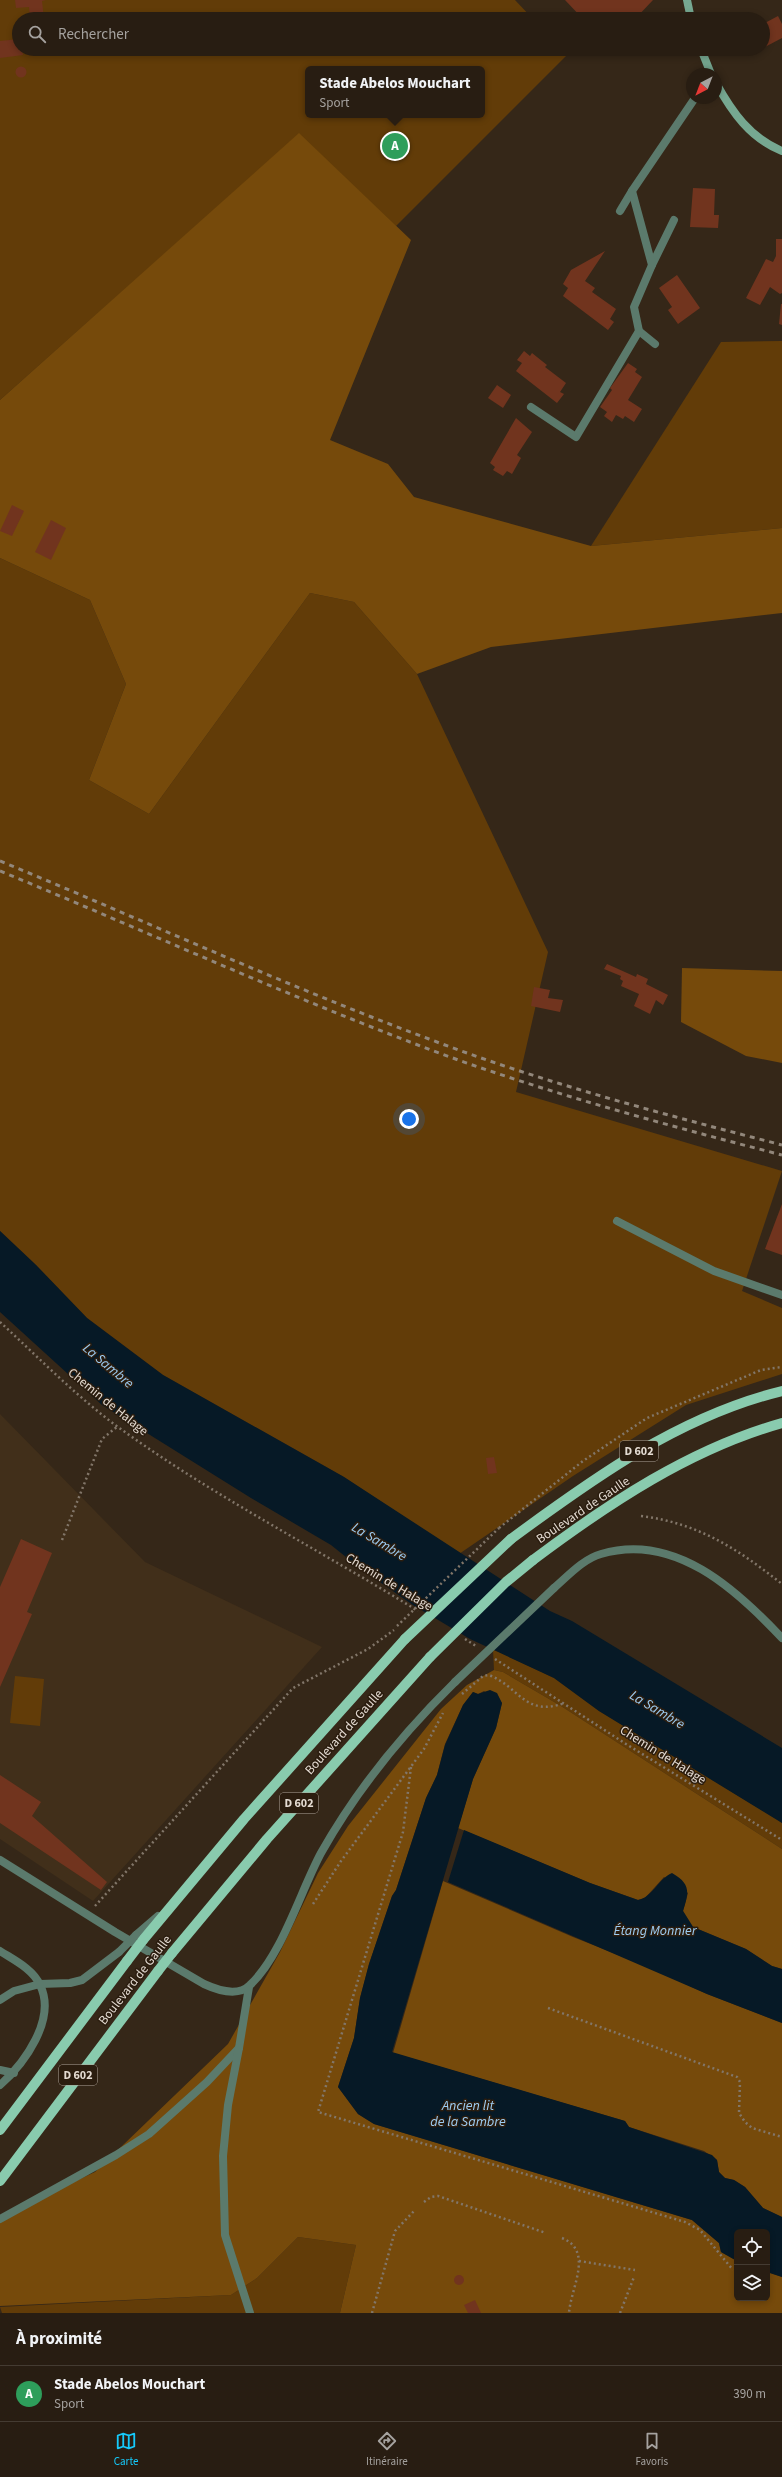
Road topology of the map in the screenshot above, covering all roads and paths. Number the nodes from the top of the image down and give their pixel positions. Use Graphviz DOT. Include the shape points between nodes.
graph roads {
  1 [pos="687,0"];
  2 [pos="690,12"];
  3 [pos="705,56"];
  4 [pos="709,68"];
  5 [pos="722,93"];
  6 [pos="691,104"];
  7 [pos="782,151"];
  8 [pos="632,191"];
  9 [pos="620,210"];
  10 [pos="674,220"];
  11 [pos="652,265"];
  12 [pos="639,331"];
  13 [pos="655,344"];
  14 [pos="532,407"];
  15 [pos="617,1221"];
  16 [pos="782,1295"];
  17 [pos="0,1322"];
  18 [pos="782,1367"];
  19 [pos="782,1391"];
  20 [pos="782,1423"];
  21 [pos="118,1426"];
  22 [pos="641,1516"];
  23 [pos="62,1540"];
  24 [pos="782,1584"];
  25 [pos="424,1614"];
  26 [pos="463,1638"];
  27 [pos="782,1638"];
  28 [pos="483,1651"];
  29 [pos="489,1655"];
  30 [pos="461,1695"];
  31 [pos="566,1703"];
  32 [pos="446,1709"];
  33 [pos="412,1767"];
  34 [pos="782,1840"];
  35 [pos="0,1860"];
  36 [pos="310,1908"];
  37 [pos="87,1915"];
  38 [pos="140,1938"];
  39 [pos="0,1951"];
  40 [pos="40,1984"];
  41 [pos="248,1987"];
  42 [pos="0,2000"];
  43 [pos="548,2008"];
  44 [pos="239,2048"];
  45 [pos="0,2070"];
  46 [pos="14,2073"];
  47 [pos="0,2085"];
  48 [pos="0,2130"];
  49 [pos="782,2137"];
  50 [pos="0,2181"];
  51 [pos="424,2202"];
  52 [pos="414,2211"];
  53 [pos="0,2219"];
  54 [pos="546,2233"];
  55 [pos="562,2238"];
  56 [pos="579,2261"];
  57 [pos="635,2270"];
  58 [pos="733,2270"];
  59 [pos="634,2277"];
  60 [pos="250,2313"];
  61 [pos="372,2313"];
  62 [pos="569,2313"];
  63 [pos="620,2313"];
  1 -- 2 [label="street"];
  3 -- 4 [label="street"];
  5 -- 7 [label="street" via="745,127 758,138"];
  6 -- 8 [label="street"];
  8 -- 9 [label="street"];
  8 -- 11 [label="street"];
  10 -- 11 [label="street"];
  11 -- 12 [label="street" via="634,307"];
  12 -- 13 [label="street"];
  12 -- 14 [label="street" via="576,438"];
  15 -- 16 [label="street" via="714,1270"];
  17 -- 21 [label="path, Chemin de Halage"];
  18 -- 37 [label="path, bridge" via="761,1370 647,1418 583,1461 499,1528 394,1630 368,1649 293,1688"];
  19 -- 38 [label="main road, Boulevard de Gaulle / D 602, bridge" via="736,1406 664,1436 576,1492 512,1539 406,1639 249,1813 173,1904"];
  20 -- 50 [label="main road, Boulevard de Gaulle / D 602, bridge" via="731,1440 680,1464 609,1506 533,1560 501,1588 430,1657 267,1839 172,1953"];
  21 -- 23 [label="path" via="102,1439"];
  21 -- 25 [label="path, Chemin de Halage" via="146,1447 263,1519"];
  22 -- 24 [label="path" via="665,1519 702,1531 731,1546"];
  26 -- 28 [label="path"];
  27 -- 41 [label="street, bridge" via="738,1595 710,1574 672,1554 644,1549 600,1554 582,1564 422,1714 383,1761 348,1808 321,1854 275,1950 262,1972"];
  29 -- 31 [label="path, Chemin de Halage"];
  30 -- 31 [label="path" via="483,1676 489,1675 534,1705 552,1708"];
  31 -- 34 [label="path, Chemin de Halage" via="626,1744"];
  32 -- 33 [label="path"];
  33 -- 36 [label="path" via="341,1861"];
  33 -- 58 [label="path" via="403,1832 318,2112 685,2222 700,2230"];
  35 -- 37 [label="street"];
  37 -- 41 [label="street" via="219,1991 232,1992"];
  38 -- 40 [label="street, bridge" via="82,1980"];
  38 -- 48 [label="main road, Boulevard de Gaulle / D 602, bridge" via="127,1961"];
  39 -- 40 [label="street" via="24,1967"];
  40 -- 42 [label="street" via="14,1991"];
  40 -- 46 [label="street" via="44,2009 37,2037"];
  41 -- 44 [label="street"];
  43 -- 49 [label="path" via="737,2077 740,2082 739,2113 745,2122 752,2128"];
  44 -- 53 [label="street" via="207,2082 149,2134 116,2156"];
  44 -- 60 [label="street" via="228,2105 223,2156 225,2235"];
  45 -- 46 [label="street"];
  46 -- 47 [label="street"];
  51 -- 54 [label="path" via="430,2197 438,2196"];
  52 -- 61 [label="path" via="395,2231"];
  55 -- 56 [label="path" via="572,2243 578,2251"];
  56 -- 57 [label="path"];
  56 -- 62 [label="path"];
  59 -- 63 [label="path"];
}
